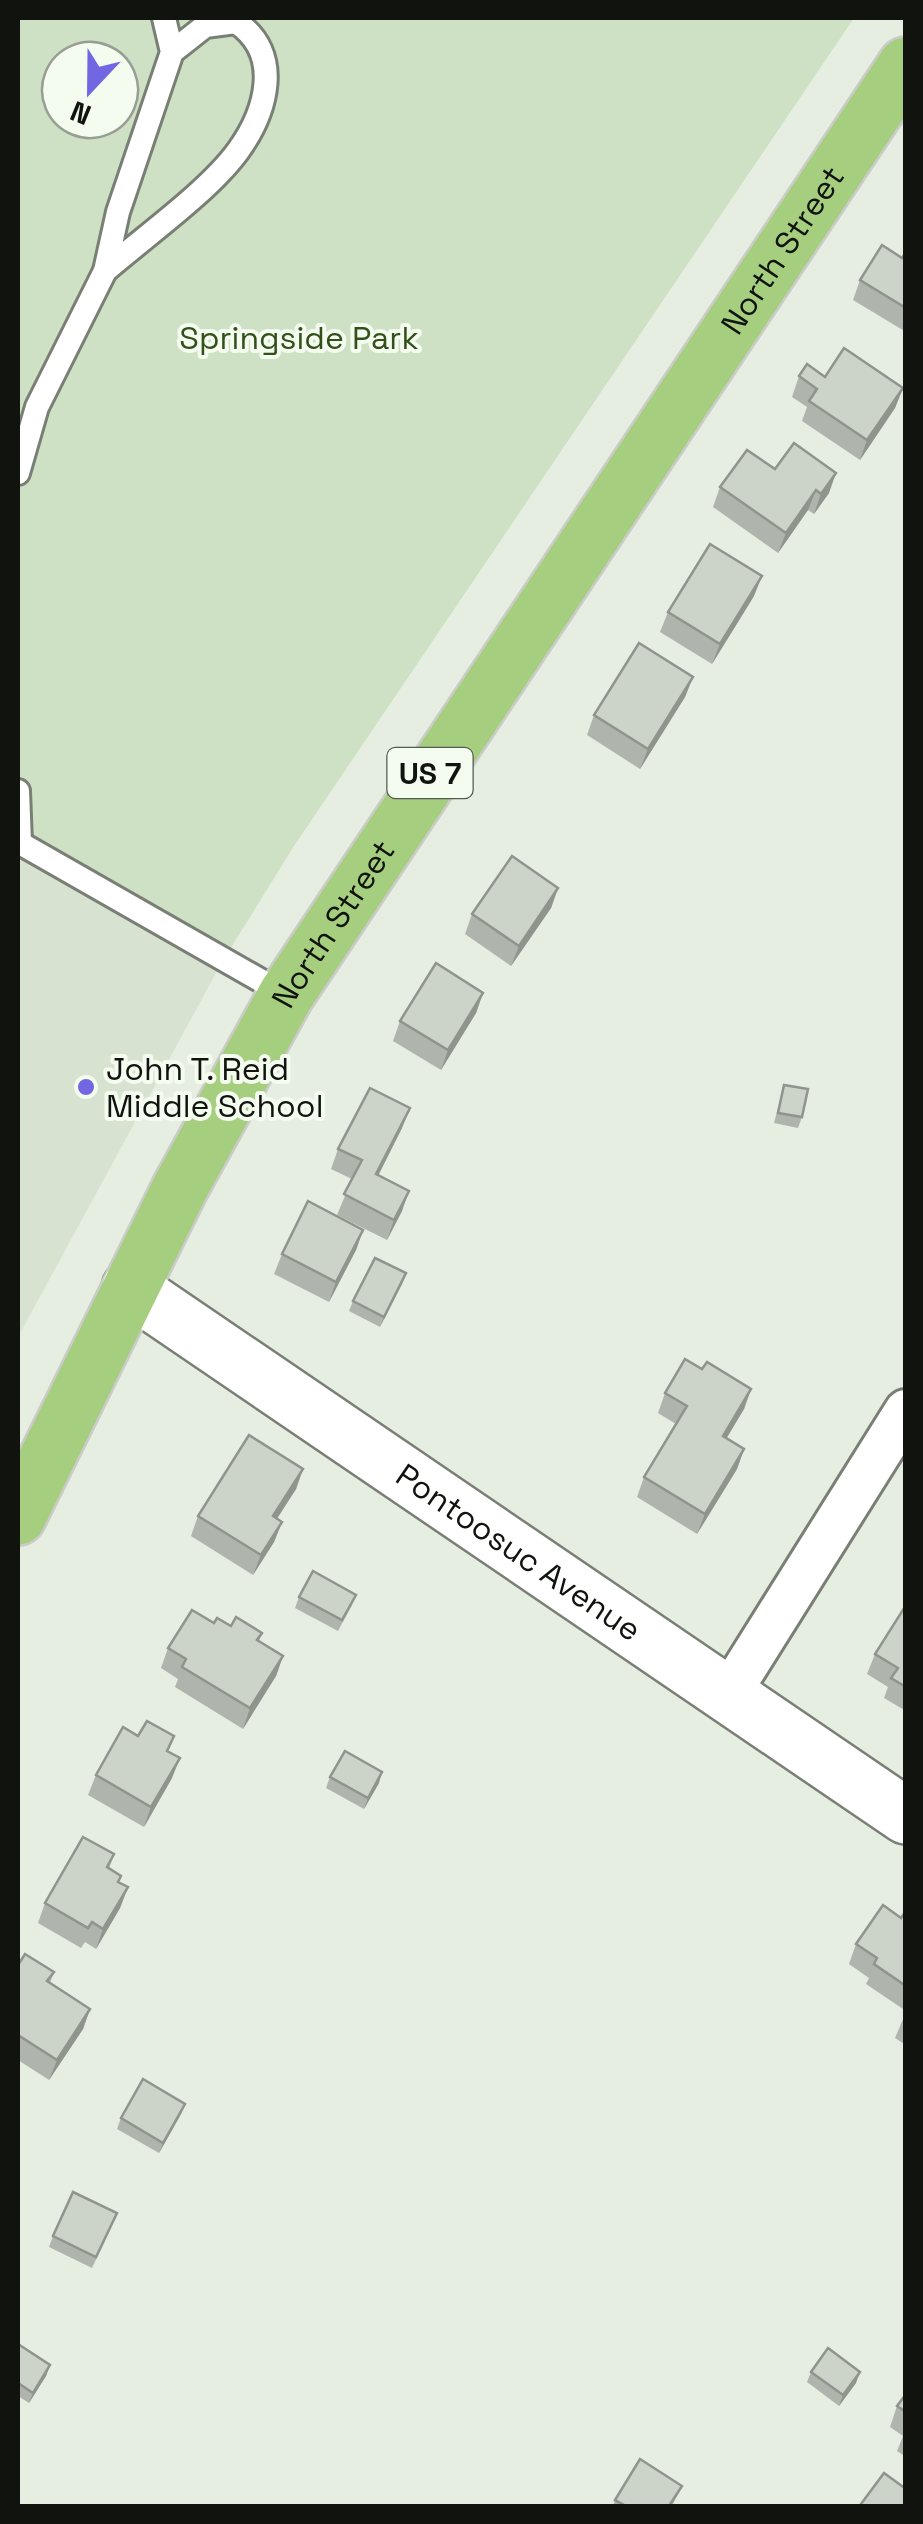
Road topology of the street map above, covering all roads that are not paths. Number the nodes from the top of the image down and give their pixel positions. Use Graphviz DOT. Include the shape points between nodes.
graph roads {
  1 [pos="164,18"];
  2 [pos="172,52"];
  3 [pos="906,65"];
  4 [pos="105,270"];
  5 [pos="18,474"];
  6 [pos="18,791"];
  7 [pos="19,842"];
  8 [pos="286,995"];
  9 [pos="130,1288"];
  10 [pos="906,1411"];
  11 [pos="18,1517"];
  12 [pos="728,1696"];
  13 [pos="906,1816"];
  1 -- 2 [label="lane"];
  2 -- 4 [label="lane"];
  2 -- 4 [label="lane" via="205,26 236,22 256,35 267,60 262,102 238,152"];
  3 -- 8 [label="main road, North Street / US 7"];
  4 -- 5 [label="lane" via="37,406"];
  6 -- 7 [label="lane"];
  7 -- 8 [label="lane"];
  8 -- 9 [label="main road, North Street / US 7"];
  9 -- 11 [label="main road, North Street / US 7"];
  9 -- 12 [label="street, Pontoosuc Avenue"];
  10 -- 12 [label="street"];
  12 -- 13 [label="street, Pontoosuc Avenue"];
}
